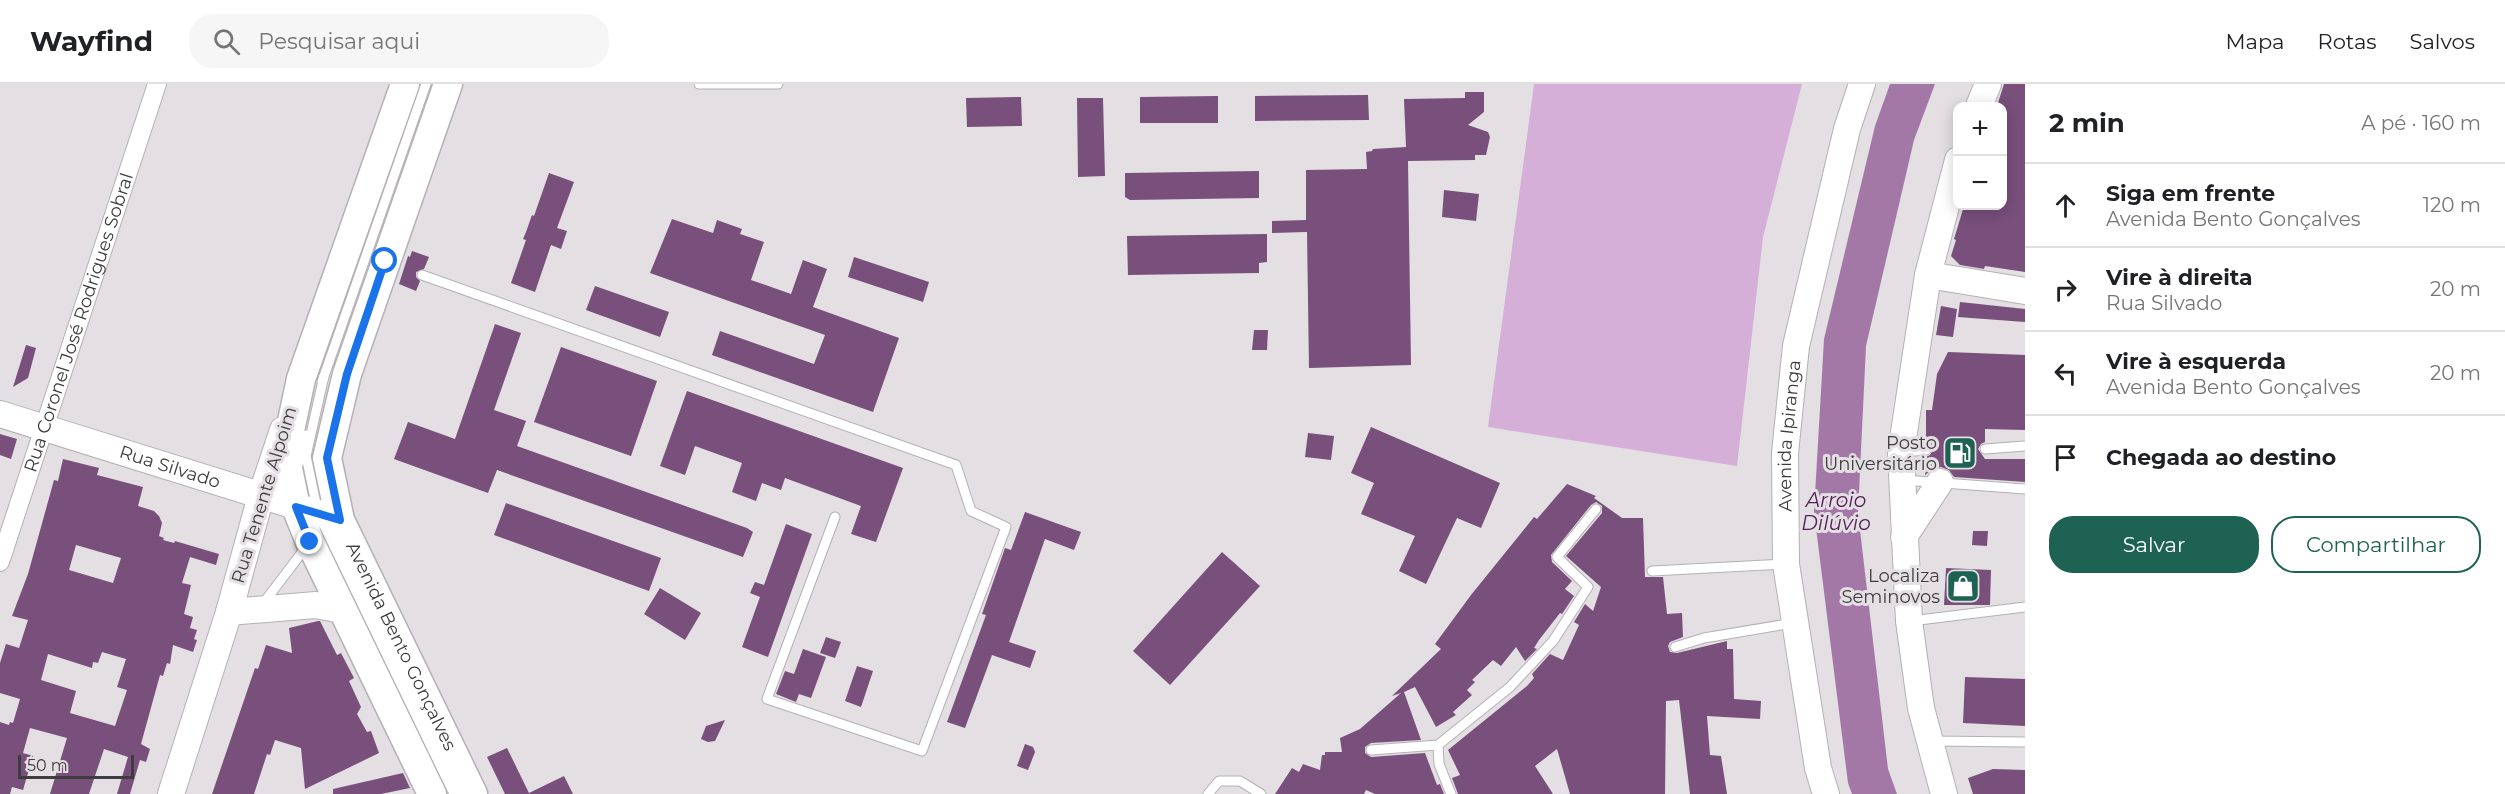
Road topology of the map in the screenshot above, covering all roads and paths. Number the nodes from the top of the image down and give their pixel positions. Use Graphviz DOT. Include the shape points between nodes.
graph roads {
  1 [pos="157,84"];
  2 [pos="405,84"];
  3 [pos="426,84"];
  4 [pos="448,84"];
  5 [pos="699,84"];
  6 [pos="778,84"];
  7 [pos="1862,84"];
  8 [pos="1988,84"];
  9 [pos="1981,102"];
  10 [pos="1953,179"];
  11 [pos="422,275"];
  12 [pos="1928,275"];
  13 [pos="2025,291"];
  14 [pos="312,378"];
  15 [pos="0,414"];
  16 [pos="43,428"];
  17 [pos="2025,446"];
  18 [pos="1985,449"];
  19 [pos="1901,480"];
  20 [pos="1940,482"];
  21 [pos="2025,489"];
  22 [pos="261,496"];
  23 [pos="1596,510"];
  24 [pos="318,513"];
  25 [pos="835,517"];
  26 [pos="1904,537"];
  27 [pos="310,542"];
  28 [pos="0,562"];
  29 [pos="1786,564"];
  30 [pos="1652,571"];
  31 [pos="2025,607"];
  32 [pos="259,609"];
  33 [pos="342,610"];
  34 [pos="229,612"];
  35 [pos="1909,621"];
  36 [pos="1796,623"];
  37 [pos="1675,648"];
  38 [pos="1930,741"];
  39 [pos="2025,742"];
  40 [pos="1438,745"];
  41 [pos="1371,750"];
  42 [pos="171,794"];
  43 [pos="432,794"];
  44 [pos="454,794"];
  45 [pos="473,794"];
  46 [pos="1208,794"];
  47 [pos="1261,794"];
  48 [pos="1451,794"];
  49 [pos="1826,794"];
  50 [pos="1944,794"];
  1 -- 16 [label="street, Rua Coronel José Rodrigues Sobral"];
  2 -- 14 [label="main road, Avenida Bento Gonçalves"];
  3 -- 14 [label="lane"];
  4 -- 24 [label="main road, Avenida Bento Gonçalves" via="390,262 347,374"];
  5 -- 6 [label="lane"];
  7 -- 29 [label="main road, Avenida Ipiranga" via="1847,129 1796,346 1785,453"];
  8 -- 9 [label="main road"];
  10 -- 12 [label="main road"];
  11 -- 25 [label="lane" via="956,465 971,511 1006,527 922,751 767,699"];
  12 -- 13 [label="main road"];
  12 -- 19 [label="main road" via="1913,445"];
  14 -- 22 [label="main road, Rua Tenente Alpoim"];
  14 -- 24 [label="lane"];
  14 -- 24 [label="main road, Avenida Bento Gonçalves" via="285,454"];
  15 -- 16 [label="main road, Rua Silvado"];
  16 -- 22 [label="main road, Rua Silvado"];
  16 -- 28 [label="street, Rua Coronel José Rodrigues Sobral"];
  17 -- 18 [label="lane"];
  19 -- 20 [label="lane"];
  19 -- 26 [label="main road"];
  20 -- 21 [label="lane"];
  20 -- 26 [label="main road"];
  22 -- 24 [label="main road, Rua Silvado"];
  22 -- 34 [label="main road, Rua Tenente Alpoim"];
  23 -- 40 [label="lane" via="1557,557 1588,587 1553,641 1510,687"];
  24 -- 27 [label="main road, Avenida Bento Gonçalves"];
  24 -- 44 [label="lane"];
  24 -- 45 [label="main road, Avenida Bento Gonçalves"];
  26 -- 35 [label="main road"];
  27 -- 32 [label="lane"];
  27 -- 33 [label="main road, Avenida Bento Gonçalves"];
  29 -- 30 [label="lane"];
  29 -- 36 [label="main road, Avenida Ipiranga"];
  31 -- 35 [label="lane"];
  32 -- 33 [label="main road, Rua Tenente Alpoim" via="316,605"];
  32 -- 34 [label="main road, Rua Tenente Alpoim"];
  33 -- 43 [label="main road, Avenida Bento Gonçalves"];
  34 -- 42 [label="main road, Rua Tenente Alpoim"];
  35 -- 38 [label="main road" via="1921,708"];
  36 -- 37 [label="lane" via="1713,636"];
  36 -- 49 [label="main road, Avenida Ipiranga" via="1818,768"];
  38 -- 39 [label="lane"];
  38 -- 50 [label="main road"];
  40 -- 41 [label="lane"];
  40 -- 48 [label="lane" via="1439,764"];
  46 -- 47 [label="lane" via="1219,781 1240,781"];
}
